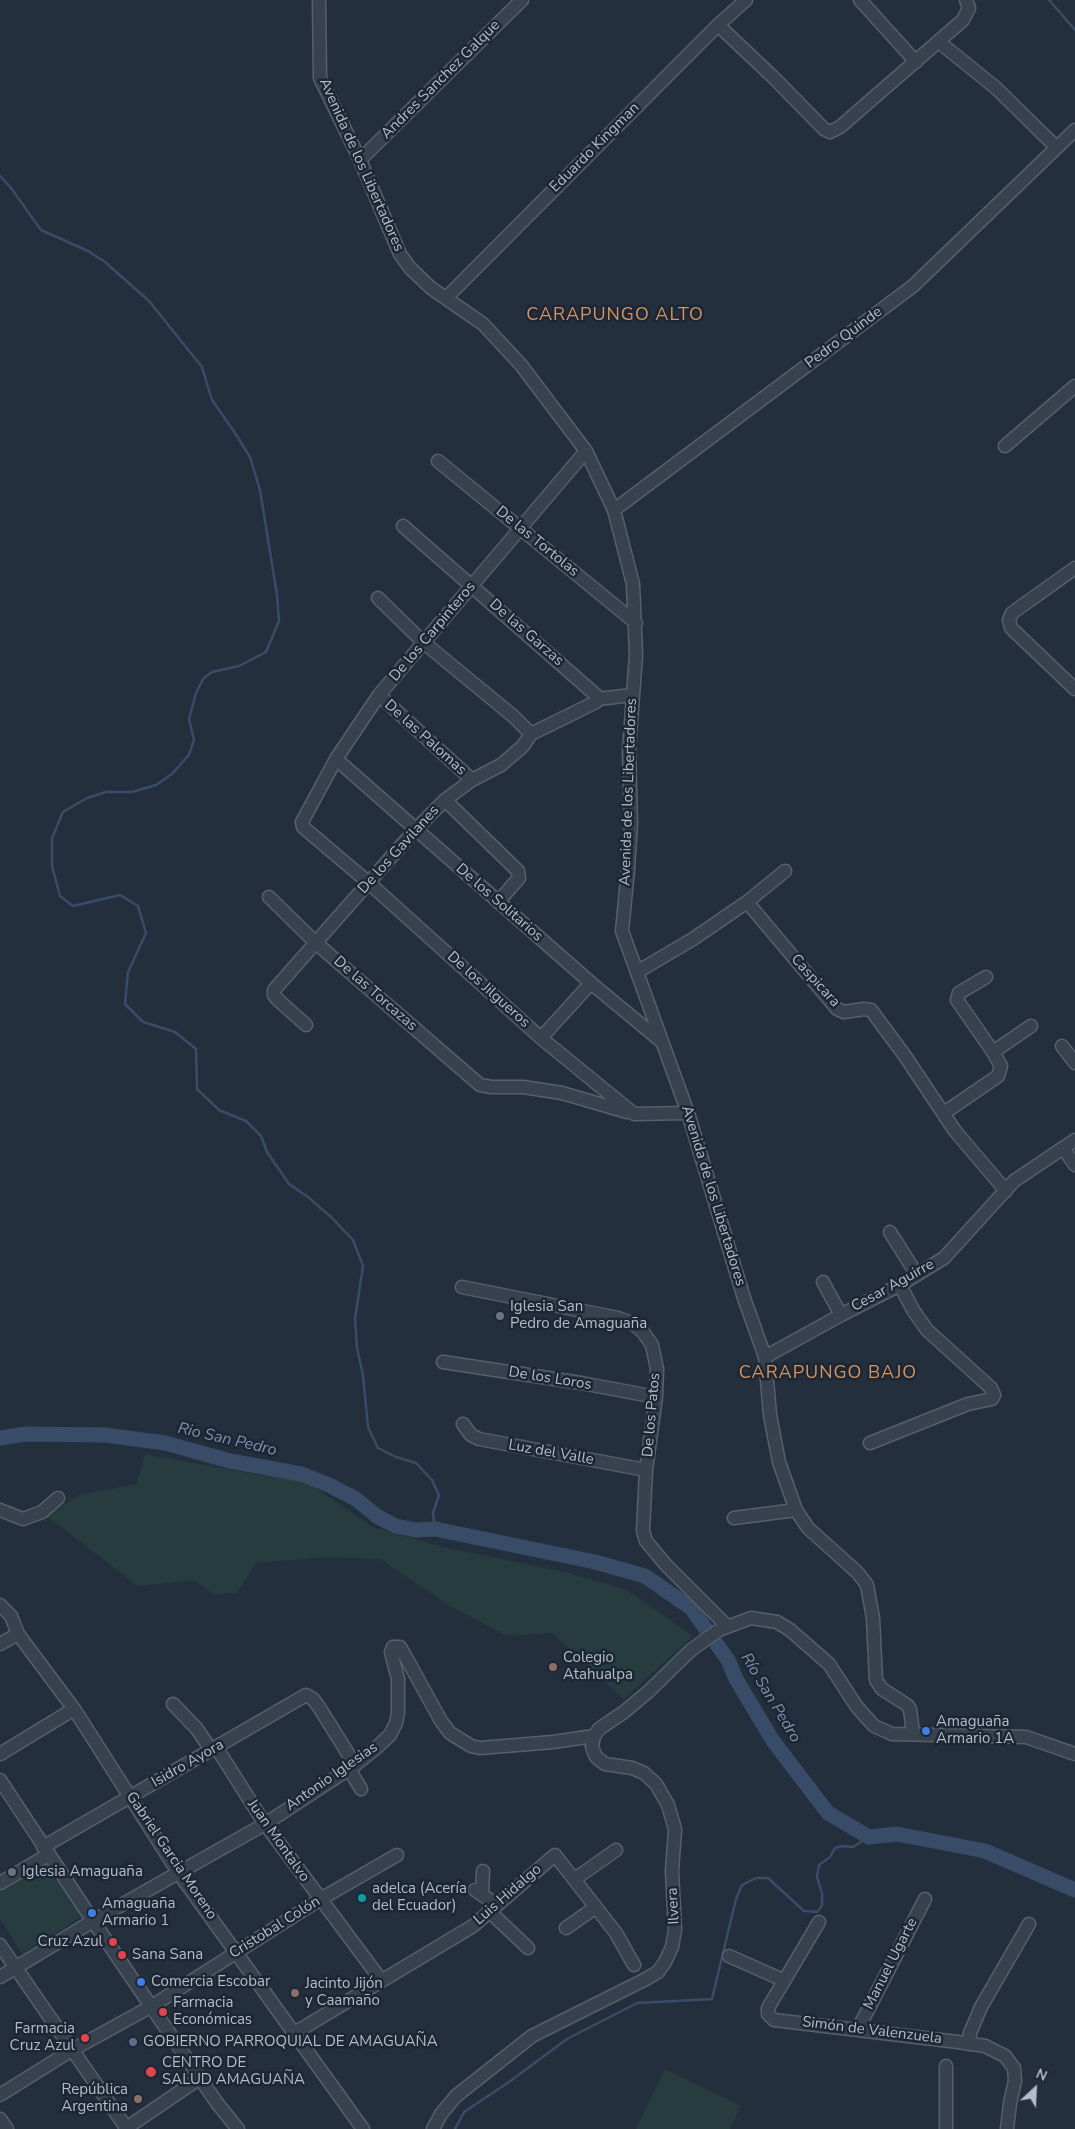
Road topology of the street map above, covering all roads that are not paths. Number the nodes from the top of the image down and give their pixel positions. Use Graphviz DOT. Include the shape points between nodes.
graph roads {
  1 [pos="319,0"];
  2 [pos="522,0"];
  3 [pos="746,0"];
  4 [pos="860,0"];
  5 [pos="966,0"];
  6 [pos="718,25"];
  7 [pos="939,42"];
  8 [pos="916,62"];
  9 [pos="1075,130"];
  10 [pos="1056,147"];
  11 [pos="360,160"];
  12 [pos="446,298"];
  13 [pos="1075,386"];
  14 [pos="1004,446"];
  15 [pos="586,451"];
  16 [pos="438,461"];
  17 [pos="614,510"];
  18 [pos="403,526"];
  19 [pos="520,529"];
  20 [pos="1075,568"];
  21 [pos="472,586"];
  22 [pos="378,598"];
  23 [pos="636,623"];
  24 [pos="423,642"];
  25 [pos="1075,689"];
  26 [pos="378,695"];
  27 [pos="632,695"];
  28 [pos="598,699"];
  29 [pos="531,734"];
  30 [pos="336,759"];
  31 [pos="472,780"];
  32 [pos="445,800"];
  33 [pos="303,827"];
  34 [pos="414,830"];
  35 [pos="785,871"];
  36 [pos="368,883"];
  37 [pos="269,897"];
  38 [pos="498,902"];
  39 [pos="747,902"];
  40 [pos="316,943"];
  41 [pos="637,972"];
  42 [pos="986,977"];
  43 [pos="591,983"];
  44 [pos="306,1025"];
  45 [pos="1031,1026"];
  46 [pos="541,1038"];
  47 [pos="664,1044"];
  48 [pos="1062,1046"];
  49 [pos="993,1052"];
  50 [pos="1075,1064"];
  51 [pos="944,1113"];
  52 [pos="634,1114"];
  53 [pos="688,1114"];
  54 [pos="1075,1140"];
  55 [pos="1063,1148"];
  56 [pos="1075,1165"];
  57 [pos="1006,1191"];
  58 [pos="890,1232"];
  59 [pos="917,1275"];
  60 [pos="822,1282"];
  61 [pos="900,1285"];
  62 [pos="462,1287"];
  63 [pos="841,1315"];
  64 [pos="765,1357"];
  65 [pos="443,1362"];
  66 [pos="656,1397"];
  67 [pos="463,1424"];
  68 [pos="870,1443"];
  69 [pos="646,1470"];
  70 [pos="58,1498"];
  71 [pos="0,1510"];
  72 [pos="796,1510"];
  73 [pos="734,1518"];
  74 [pos="0,1605"];
  75 [pos="723,1628"];
  76 [pos="18,1634"];
  77 [pos="0,1644"];
  78 [pos="173,1704"];
  79 [pos="74,1709"];
  80 [pos="913,1733"];
  81 [pos="594,1736"];
  82 [pos="214,1748"];
  83 [pos="0,1754"];
  84 [pos="1075,1754"];
  85 [pos="352,1767"];
  86 [pos="0,1780"];
  87 [pos="361,1789"];
  88 [pos="131,1797"];
  89 [pos="265,1824"];
  90 [pos="616,1850"];
  91 [pos="46,1851"];
  92 [pos="397,1855"];
  93 [pos="483,1871"];
  94 [pos="178,1872"];
  95 [pos="575,1879"];
  96 [pos="0,1883"];
  97 [pos="925,1899"];
  98 [pos="319,1900"];
  99 [pos="596,1906"];
  100 [pos="493,1908"];
  101 [pos="93,1921"];
  102 [pos="819,1922"];
  103 [pos="1029,1924"];
  104 [pos="566,1928"];
  105 [pos="0,1945"];
  106 [pos="528,1948"];
  107 [pos="237,1952"];
  108 [pos="729,1956"];
  109 [pos="634,1965"];
  110 [pos="15,1967"];
  111 [pos="0,1977"];
  112 [pos="381,1980"];
  113 [pos="783,1980"];
  114 [pos="152,2006"];
  115 [pos="858,2029"];
  116 [pos="293,2034"];
  117 [pos="969,2044"];
  118 [pos="72,2050"];
  119 [pos="946,2066"];
  120 [pos="200,2078"];
  121 [pos="0,2095"];
  122 [pos="0,2119"];
  123 [pos="7,2129"];
  124 [pos="127,2129"];
  125 [pos="238,2129"];
  126 [pos="362,2129"];
  127 [pos="433,2129"];
  128 [pos="946,2129"];
  129 [pos="1007,2129"];
  1 -- 11 [label="street, Avenida de los Libertadores" via="320,78"];
  2 -- 11 [label="street, Andres Sanchez Galque"];
  3 -- 6 [label="street, Eduardo Kingman"];
  4 -- 8 [label="street"];
  5 -- 7 [label="street" via="968,14"];
  6 -- 8 [label="street" via="830,132 840,128"];
  6 -- 12 [label="street, Eduardo Kingman"];
  7 -- 8 [label="street"];
  7 -- 10 [label="street" via="996,88"];
  9 -- 10 [label="street, Pedro Quinde"];
  10 -- 17 [label="street, Pedro Quinde" via="913,286"];
  11 -- 12 [label="street, Avenida de los Libertadores" via="400,254 410,268"];
  12 -- 15 [label="street, Avenida de los Libertadores" via="483,324 501,343"];
  13 -- 14 [label="street"];
  15 -- 17 [label="street, Avenida de los Libertadores"];
  15 -- 19 [label="street, De los Carpinteros"];
  16 -- 19 [label="street, De las Tortolas"];
  17 -- 23 [label="street, Avenida de los Libertadores" via="633,584"];
  18 -- 21 [label="street, De las Garzas"];
  19 -- 21 [label="street, De los Carpinteros"];
  19 -- 23 [label="street, De las Tortolas"];
  20 -- 25 [label="street" via="1012,613 1009,620 1010,628"];
  21 -- 24 [label="street, De los Carpinteros"];
  21 -- 28 [label="street, De las Garzas"];
  22 -- 24 [label="street"];
  23 -- 27 [label="street, Avenida de los Libertadores"];
  24 -- 26 [label="street, De los Carpinteros"];
  24 -- 29 [label="street"];
  26 -- 30 [label="street, De los Carpinteros"];
  26 -- 31 [label="street, De las Palomas"];
  27 -- 28 [label="street"];
  27 -- 41 [label="street, Avenida de los Libertadores" via="629,750 631,823 622,931"];
  28 -- 29 [label="street, De los Gavilanes"];
  29 -- 31 [label="street, De los Gavilanes" via="524,746 501,765"];
  30 -- 33 [label="street, De los Carpinteros" via="304,817"];
  30 -- 34 [label="street, De los Solitarios"];
  31 -- 32 [label="street, De los Gavilanes"];
  32 -- 34 [label="street, De los Gavilanes"];
  32 -- 38 [label="street" via="518,871 518,878"];
  33 -- 36 [label="street, De los Jilgueros"];
  34 -- 36 [label="street, De los Gavilanes"];
  34 -- 38 [label="street, De los Solitarios"];
  35 -- 39 [label="street"];
  36 -- 40 [label="street, De los Gavilanes"];
  36 -- 46 [label="street, De los Jilgueros"];
  37 -- 40 [label="street, De las Torcazas"];
  38 -- 43 [label="street, De los Solitarios"];
  39 -- 41 [label="street" via="693,940"];
  39 -- 51 [label="street, Caspicara" via="836,1009 844,1012 872,1010"];
  40 -- 44 [label="street, De los Gavilanes" via="274,990 274,995"];
  40 -- 52 [label="street, De las Torcazas" via="480,1085 523,1087 562,1094"];
  41 -- 47 [label="street, Avenida de los Libertadores"];
  42 -- 49 [label="street" via="957,997"];
  43 -- 46 [label="street"];
  43 -- 47 [label="street, De los Solitarios"];
  45 -- 49 [label="street"];
  46 -- 52 [label="street, De los Jilgueros"];
  47 -- 53 [label="street, Avenida de los Libertadores"];
  48 -- 50 [label="street"];
  49 -- 51 [label="street" via="1000,1066 998,1076"];
  51 -- 57 [label="street, Caspicara" via="955,1131"];
  52 -- 53 [label="street"];
  53 -- 64 [label="street, Avenida de los Libertadores"];
  54 -- 55 [label="street, Cesar Aguirre"];
  55 -- 56 [label="street"];
  55 -- 57 [label="street, Cesar Aguirre" via="1014,1181"];
  57 -- 59 [label="street, Cesar Aguirre" via="944,1258"];
  58 -- 59 [label="street"];
  59 -- 61 [label="street, Cesar Aguirre"];
  60 -- 63 [label="street"];
  61 -- 63 [label="street, Cesar Aguirre"];
  61 -- 68 [label="street" via="927,1330 994,1394 992,1399 968,1404"];
  62 -- 66 [label="street, De los Patos" via="632,1322 652,1345 657,1369"];
  63 -- 64 [label="street, Cesar Aguirre"];
  64 -- 72 [label="street, Avenida de los Libertadores" via="770,1415 780,1462"];
  65 -- 66 [label="street, De los Loros"];
  66 -- 69 [label="street, De los Patos"];
  67 -- 69 [label="street, Luz del Valle" via="471,1435 479,1439"];
  69 -- 75 [label="street, De los Patos" via="646,1541"];
  70 -- 71 [label="street" via="42,1512 23,1519"];
  72 -- 73 [label="street"];
  72 -- 80 [label="street, Avenida de los Libertadores" via="808,1528 867,1585 874,1618 876,1680 882,1689 910,1709"];
  74 -- 76 [label="street, Gabriel Garcia Moreno" via="12,1616"];
  75 -- 80 [label="street" via="751,1618 777,1622 830,1664 857,1707 874,1726 892,1734"];
  75 -- 81 [label="street" via="691,1650 649,1691"];
  76 -- 77 [label="street"];
  76 -- 79 [label="street, Gabriel Garcia Moreno"];
  78 -- 82 [label="street, Juan Montalvo"];
  79 -- 83 [label="street"];
  79 -- 88 [label="street, Gabriel Garcia Moreno"];
  80 -- 84 [label="street" via="1026,1737"];
  81 -- 85 [label="street, Antonio Iglesias" via="480,1748 472,1746 450,1733 407,1658 396,1646 391,1652 398,1679 396,1723 390,1735"];
  81 -- 127 [label="street, Ilvera" via="592,1747 596,1757 605,1764 644,1773 656,1784 668,1805 675,1829 672,1881 675,1930 672,1947 658,1972 532,2036 456,2096 440,2114"];
  82 -- 85 [label="street, Isidro Ayora" via="306,1695 319,1707"];
  82 -- 88 [label="street, Isidro Ayora"];
  82 -- 89 [label="street, Juan Montalvo"];
  85 -- 87 [label="street"];
  85 -- 89 [label="street, Antonio Iglesias"];
  86 -- 91 [label="street"];
  88 -- 91 [label="street, Isidro Ayora"];
  88 -- 94 [label="street, Gabriel Garcia Moreno"];
  89 -- 94 [label="street, Antonio Iglesias"];
  89 -- 98 [label="street, Juan Montalvo"];
  90 -- 95 [label="street"];
  91 -- 96 [label="street, Isidro Ayora"];
  91 -- 101 [label="street"];
  92 -- 98 [label="street, Cristobal Colón"];
  93 -- 100 [label="street" via="479,1893"];
  94 -- 101 [label="street, Antonio Iglesias"];
  94 -- 107 [label="street, Gabriel Garcia Moreno"];
  95 -- 99 [label="street, Luis Hidalgo"];
  95 -- 100 [label="street, Luis Hidalgo" via="554,1855"];
  97 -- 115 [label="street, Manuel Ugarte"];
  98 -- 107 [label="street, Cristobal Colón"];
  98 -- 112 [label="street, Juan Montalvo"];
  99 -- 104 [label="street"];
  99 -- 109 [label="street, Luis Hidalgo"];
  100 -- 106 [label="street"];
  100 -- 112 [label="street, Luis Hidalgo" via="473,1926"];
  101 -- 110 [label="street, Antonio Iglesias"];
  101 -- 114 [label="street"];
  102 -- 113 [label="street, Simón de Valenzuela"];
  103 -- 117 [label="street" via="976,2018"];
  105 -- 110 [label="street"];
  107 -- 114 [label="street, Cristobal Colón"];
  107 -- 116 [label="street, Gabriel Garcia Moreno"];
  108 -- 113 [label="street"];
  110 -- 111 [label="street, Antonio Iglesias"];
  110 -- 118 [label="street"];
  112 -- 116 [label="street, Luis Hidalgo"];
  113 -- 115 [label="street, Simón de Valenzuela" via="768,2008 768,2014 774,2020"];
  114 -- 118 [label="street, Cristobal Colón"];
  114 -- 120 [label="street"];
  115 -- 117 [label="street, Simón de Valenzuela"];
  116 -- 126 [label="street, Gabriel Garcia Moreno"];
  117 -- 129 [label="street, Simón de Valenzuela" via="985,2046 1005,2056 1014,2068 1016,2081"];
  118 -- 121 [label="street, Cristobal Colón"];
  118 -- 124 [label="street"];
  119 -- 128 [label="street"];
  120 -- 124 [label="street"];
  120 -- 125 [label="street"];
  122 -- 123 [label="street"];
}
